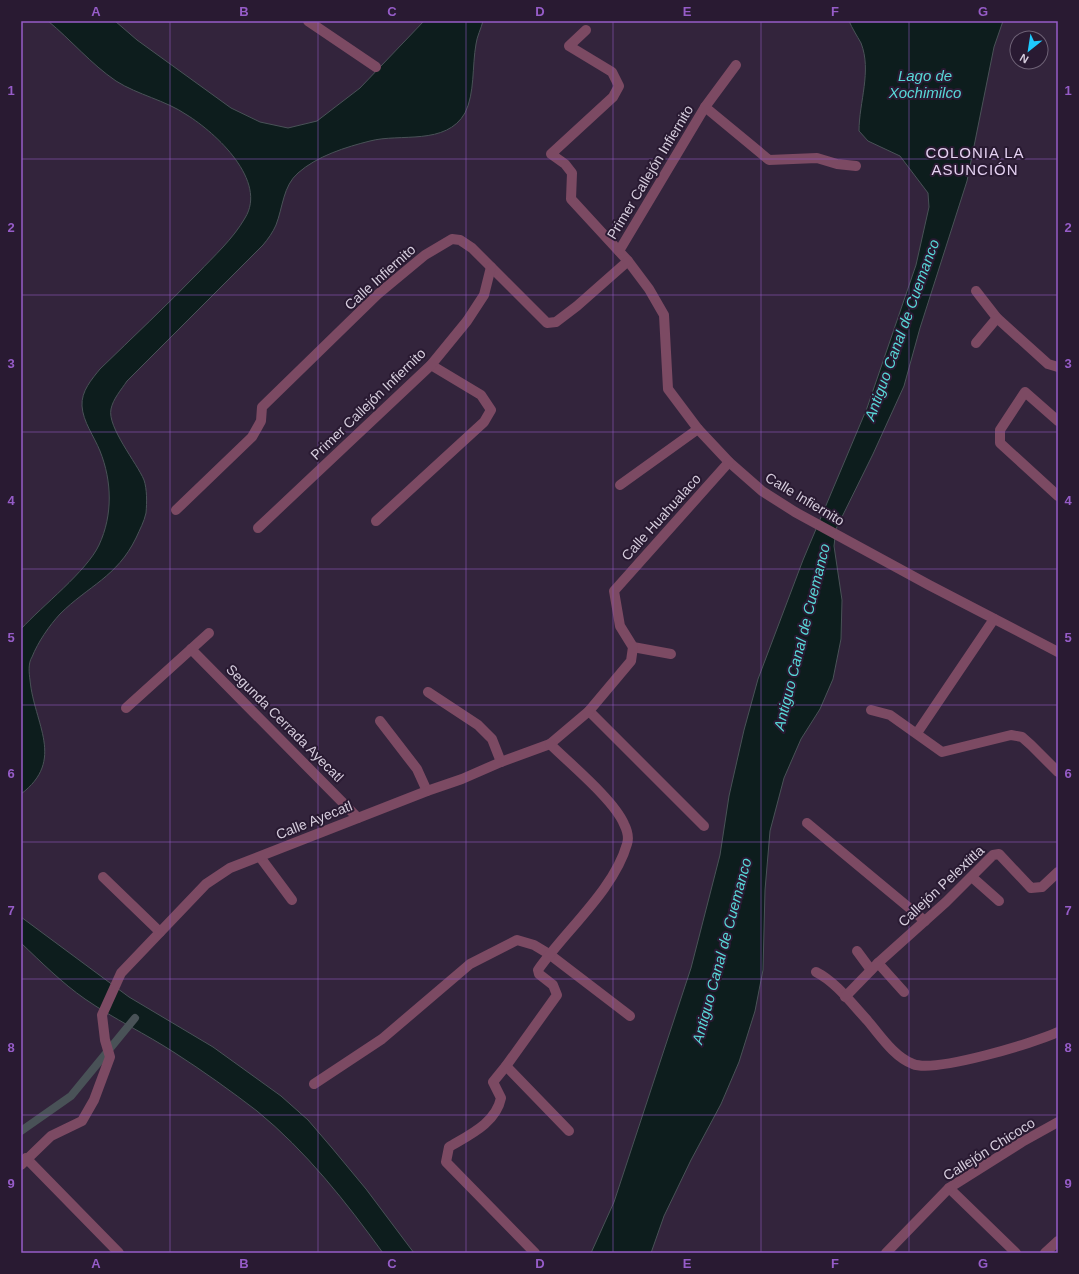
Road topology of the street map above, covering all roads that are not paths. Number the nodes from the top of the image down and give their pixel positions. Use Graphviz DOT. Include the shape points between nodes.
graph roads {
  1 [pos="308,21"];
  2 [pos="586,30"];
  3 [pos="736,65"];
  4 [pos="376,67"];
  5 [pos="705,107"];
  6 [pos="856,166"];
  7 [pos="619,251"];
  8 [pos="628,261"];
  9 [pos="491,266"];
  10 [pos="976,291"];
  11 [pos="997,318"];
  12 [pos="976,343"];
  13 [pos="431,365"];
  14 [pos="1058,367"];
  15 [pos="1058,421"];
  16 [pos="698,429"];
  17 [pos="729,462"];
  18 [pos="620,485"];
  19 [pos="1058,496"];
  20 [pos="176,510"];
  21 [pos="376,521"];
  22 [pos="258,528"];
  23 [pos="994,618"];
  24 [pos="209,633"];
  25 [pos="633,647"];
  26 [pos="191,649"];
  27 [pos="1058,652"];
  28 [pos="671,654"];
  29 [pos="428,692"];
  30 [pos="126,708"];
  31 [pos="871,710"];
  32 [pos="589,711"];
  33 [pos="380,721"];
  34 [pos="917,732"];
  35 [pos="550,744"];
  36 [pos="501,762"];
  37 [pos="1058,772"];
  38 [pos="427,791"];
  39 [pos="358,818"];
  40 [pos="807,822"];
  41 [pos="704,826"];
  42 [pos="260,857"];
  43 [pos="1058,872"];
  44 [pos="103,877"];
  45 [pos="972,878"];
  46 [pos="292,900"];
  47 [pos="999,901"];
  48 [pos="925,921"];
  49 [pos="160,932"];
  50 [pos="858,952"];
  51 [pos="549,954"];
  52 [pos="874,966"];
  53 [pos="816,972"];
  54 [pos="904,992"];
  55 [pos="845,997"];
  56 [pos="630,1016"];
  57 [pos="1058,1032"];
  58 [pos="506,1066"];
  59 [pos="314,1084"];
  60 [pos="1058,1122"];
  61 [pos="569,1131"];
  62 [pos="24,1161"];
  63 [pos="949,1188"];
  64 [pos="1058,1241"];
  65 [pos="118,1253"];
  66 [pos="534,1253"];
  67 [pos="886,1253"];
  68 [pos="1016,1253"];
  69 [pos="1045,1253"];
  1 -- 4 [label="street"];
  2 -- 7 [label="street, Calle Infiernito" via="569,46 612,72 619,86 613,97 551,154 572,173 571,199"];
  3 -- 5 [label="street, Primer Callejón Infiernito"];
  5 -- 6 [label="street" via="768,160 817,158"];
  5 -- 7 [label="street, Primer Callejón Infiernito"];
  7 -- 8 [label="street, Calle Infiernito"];
  8 -- 9 [label="street, Calle Infiernito" via="577,306 556,322 547,323"];
  8 -- 16 [label="street, Calle Infiernito" via="664,315 668,389"];
  9 -- 13 [label="street, Primer Callejón Infiernito" via="484,295 467,321"];
  9 -- 20 [label="street, Calle Infiernito" via="460,240 452,239 425,255 378,294 262,407 261,421 252,436"];
  10 -- 11 [label="street"];
  11 -- 12 [label="street"];
  11 -- 14 [label="street" via="1048,364"];
  13 -- 21 [label="street" via="481,395 491,410 484,422"];
  13 -- 22 [label="street, Primer Callejón Infiernito"];
  15 -- 19 [label="street" via="1025,392 1000,430 1000,443"];
  16 -- 17 [label="street, Calle Infiernito"];
  16 -- 18 [label="street"];
  17 -- 23 [label="street, Calle Infiernito" via="762,491 866,551"];
  17 -- 25 [label="street, Calle Huahualaco" via="614,591 620,626"];
  23 -- 27 [label="street, Calle Infiernito"];
  23 -- 34 [label="street"];
  24 -- 26 [label="street"];
  25 -- 28 [label="street"];
  25 -- 32 [label="street" via="631,662"];
  26 -- 30 [label="street"];
  26 -- 39 [label="street, Segunda Cerrada Ayecatl"];
  29 -- 36 [label="street" via="478,725 492,739"];
  31 -- 34 [label="street" via="890,715"];
  32 -- 35 [label="street"];
  32 -- 41 [label="street"];
  33 -- 38 [label="street" via="416,769"];
  34 -- 37 [label="street" via="942,752 1011,735 1022,737"];
  35 -- 36 [label="street, Calle Ayecatl"];
  35 -- 51 [label="street" via="611,805 624,822 628,843 618,866 599,896"];
  36 -- 38 [label="street, Calle Ayecatl"];
  38 -- 39 [label="street, Calle Ayecatl"];
  39 -- 42 [label="street, Calle Ayecatl"];
  40 -- 48 [label="street"];
  42 -- 46 [label="street"];
  42 -- 49 [label="street, Calle Ayecatl" via="230,868 206,884"];
  43 -- 45 [label="street, Callejón Pelextitla" via="1042,887 1031,888 999,854 993,855"];
  44 -- 49 [label="street"];
  45 -- 47 [label="street"];
  45 -- 48 [label="street, Callejón Pelextitla"];
  48 -- 52 [label="street, Callejón Pelextitla"];
  49 -- 62 [label="street, Calle Ayecatl" via="121,973 102,1015 110,1057 94,1100 82,1121 51,1136"];
  50 -- 52 [label="street"];
  51 -- 56 [label="street"];
  51 -- 58 [label="street" via="538,970 539,974 553,986 556,995"];
  51 -- 59 [label="street" via="534,945 517,940 470,964 382,1039"];
  52 -- 54 [label="street"];
  52 -- 55 [label="street, Callejón Pelextitla"];
  53 -- 55 [label="street" via="824,976"];
  55 -- 57 [label="street" via="901,1057 914,1065 929,1066 968,1058 1042,1039"];
  58 -- 61 [label="street"];
  58 -- 66 [label="street" via="492,1082 502,1098 499,1108 480,1128 449,1147 446,1162"];
  60 -- 63 [label="street, Callejón Chicoco"];
  62 -- 65 [label="street"];
  63 -- 67 [label="street, Callejón Chicoco"];
  63 -- 68 [label="street"];
  64 -- 69 [label="street"];
}
